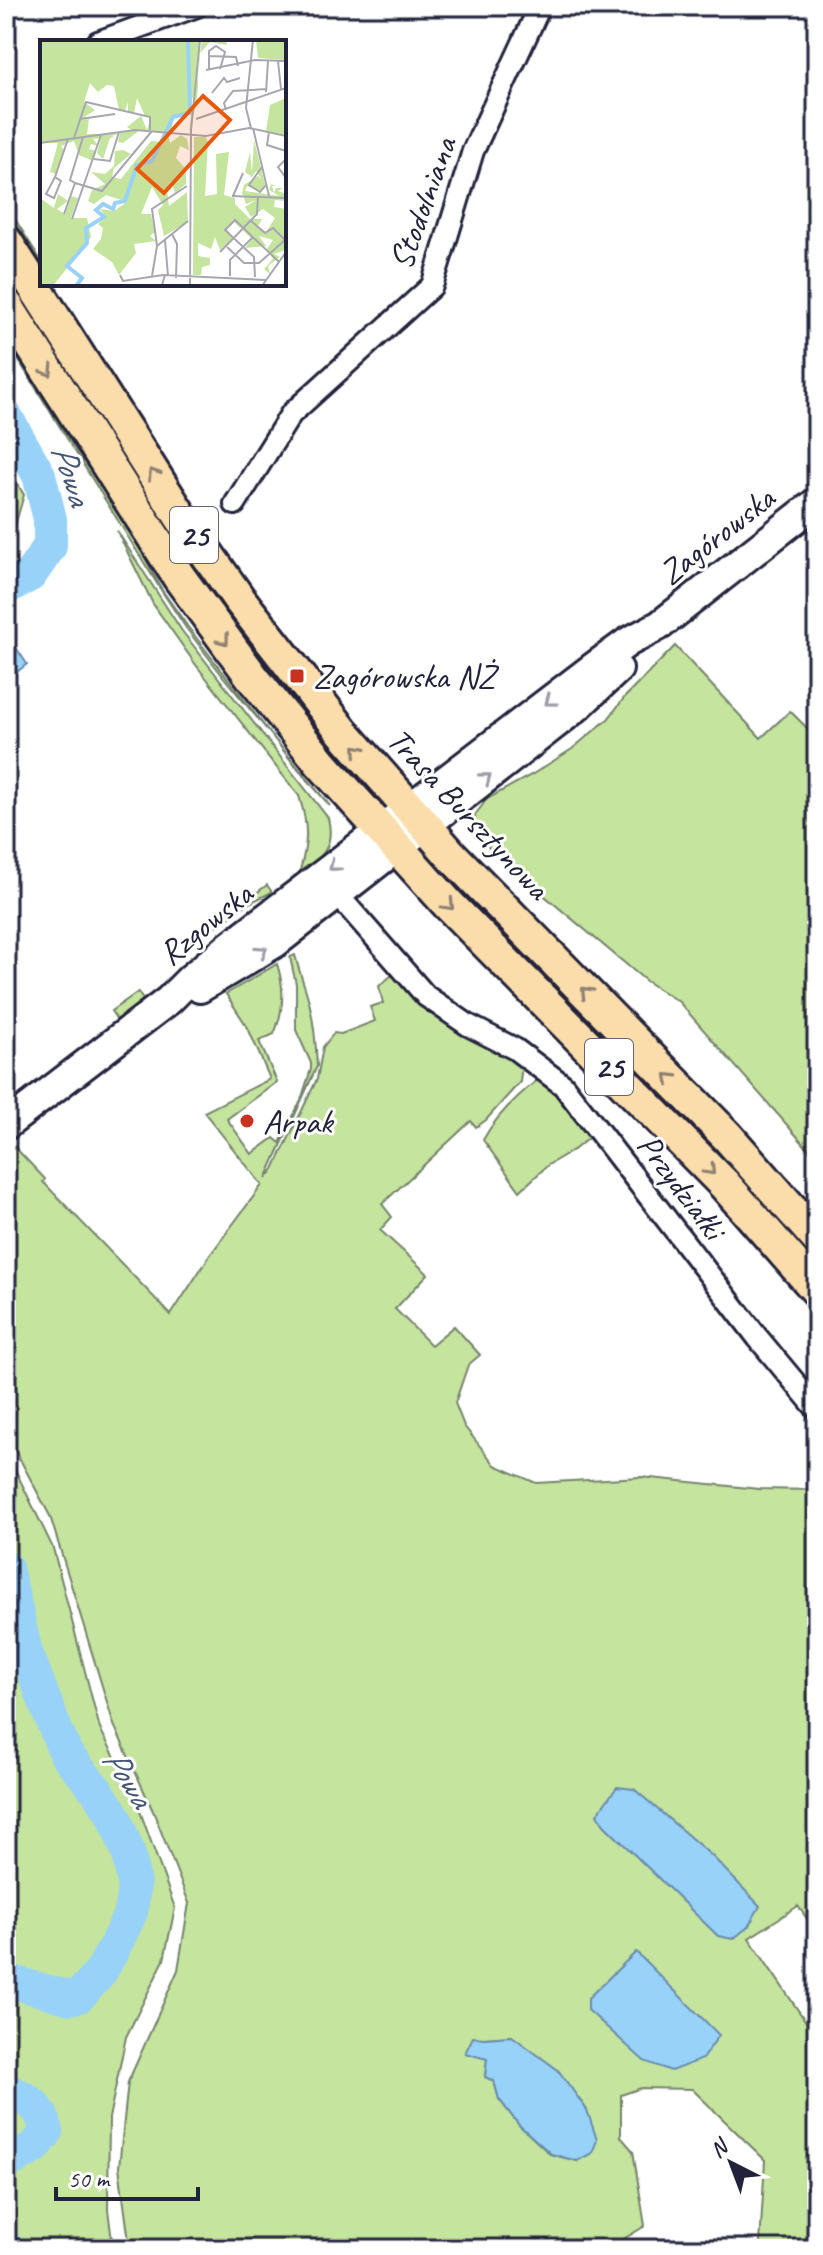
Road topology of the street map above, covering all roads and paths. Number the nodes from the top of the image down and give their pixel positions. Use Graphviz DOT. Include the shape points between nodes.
graph roads {
  1 [pos="197,6"];
  2 [pos="540,6"];
  3 [pos="173,10"];
  4 [pos="103,40"];
  5 [pos="6,242"];
  6 [pos="6,305"];
  7 [pos="817,502"];
  8 [pos="235,504"];
  9 [pos="417,817"];
  10 [pos="388,840"];
  11 [pos="337,894"];
  12 [pos="294,912"];
  13 [pos="6,1125"];
  14 [pos="817,1238"];
  15 [pos="817,1290"];
  16 [pos="817,1409"];
  1 -- 3 [label="street"];
  2 -- 8 [label="street, Stodolniana" via="473,151 432,286 291,414"];
  3 -- 4 [label="street"];
  9 -- 5 [label="main road, Trasa Bursztynowa / 25, one-way" via="239,599"];
  6 -- 10 [label="main road, 25, one-way" via="203,611"];
  7 -- 9 [label="street, Zagórowska" via="660,625 577,707"];
  9 -- 10 [label="street, Zagórowska"];
  14 -- 9 [label="main road, Trasa Bursztynowa / 25, one-way" via="727,1136"];
  10 -- 11 [label="street, Zagórowska"];
  10 -- 12 [label="street, Zagórowska, one-way"];
  10 -- 15 [label="main road, 25, one-way" via="724,1184"];
  11 -- 12 [label="street, Zagórowska"];
  11 -- 16 [label="street, Przydziałki" via="426,996 515,1049 563,1085"];
  12 -- 13 [label="street, Rzgowska" via="275,943 169,1000"];
}
